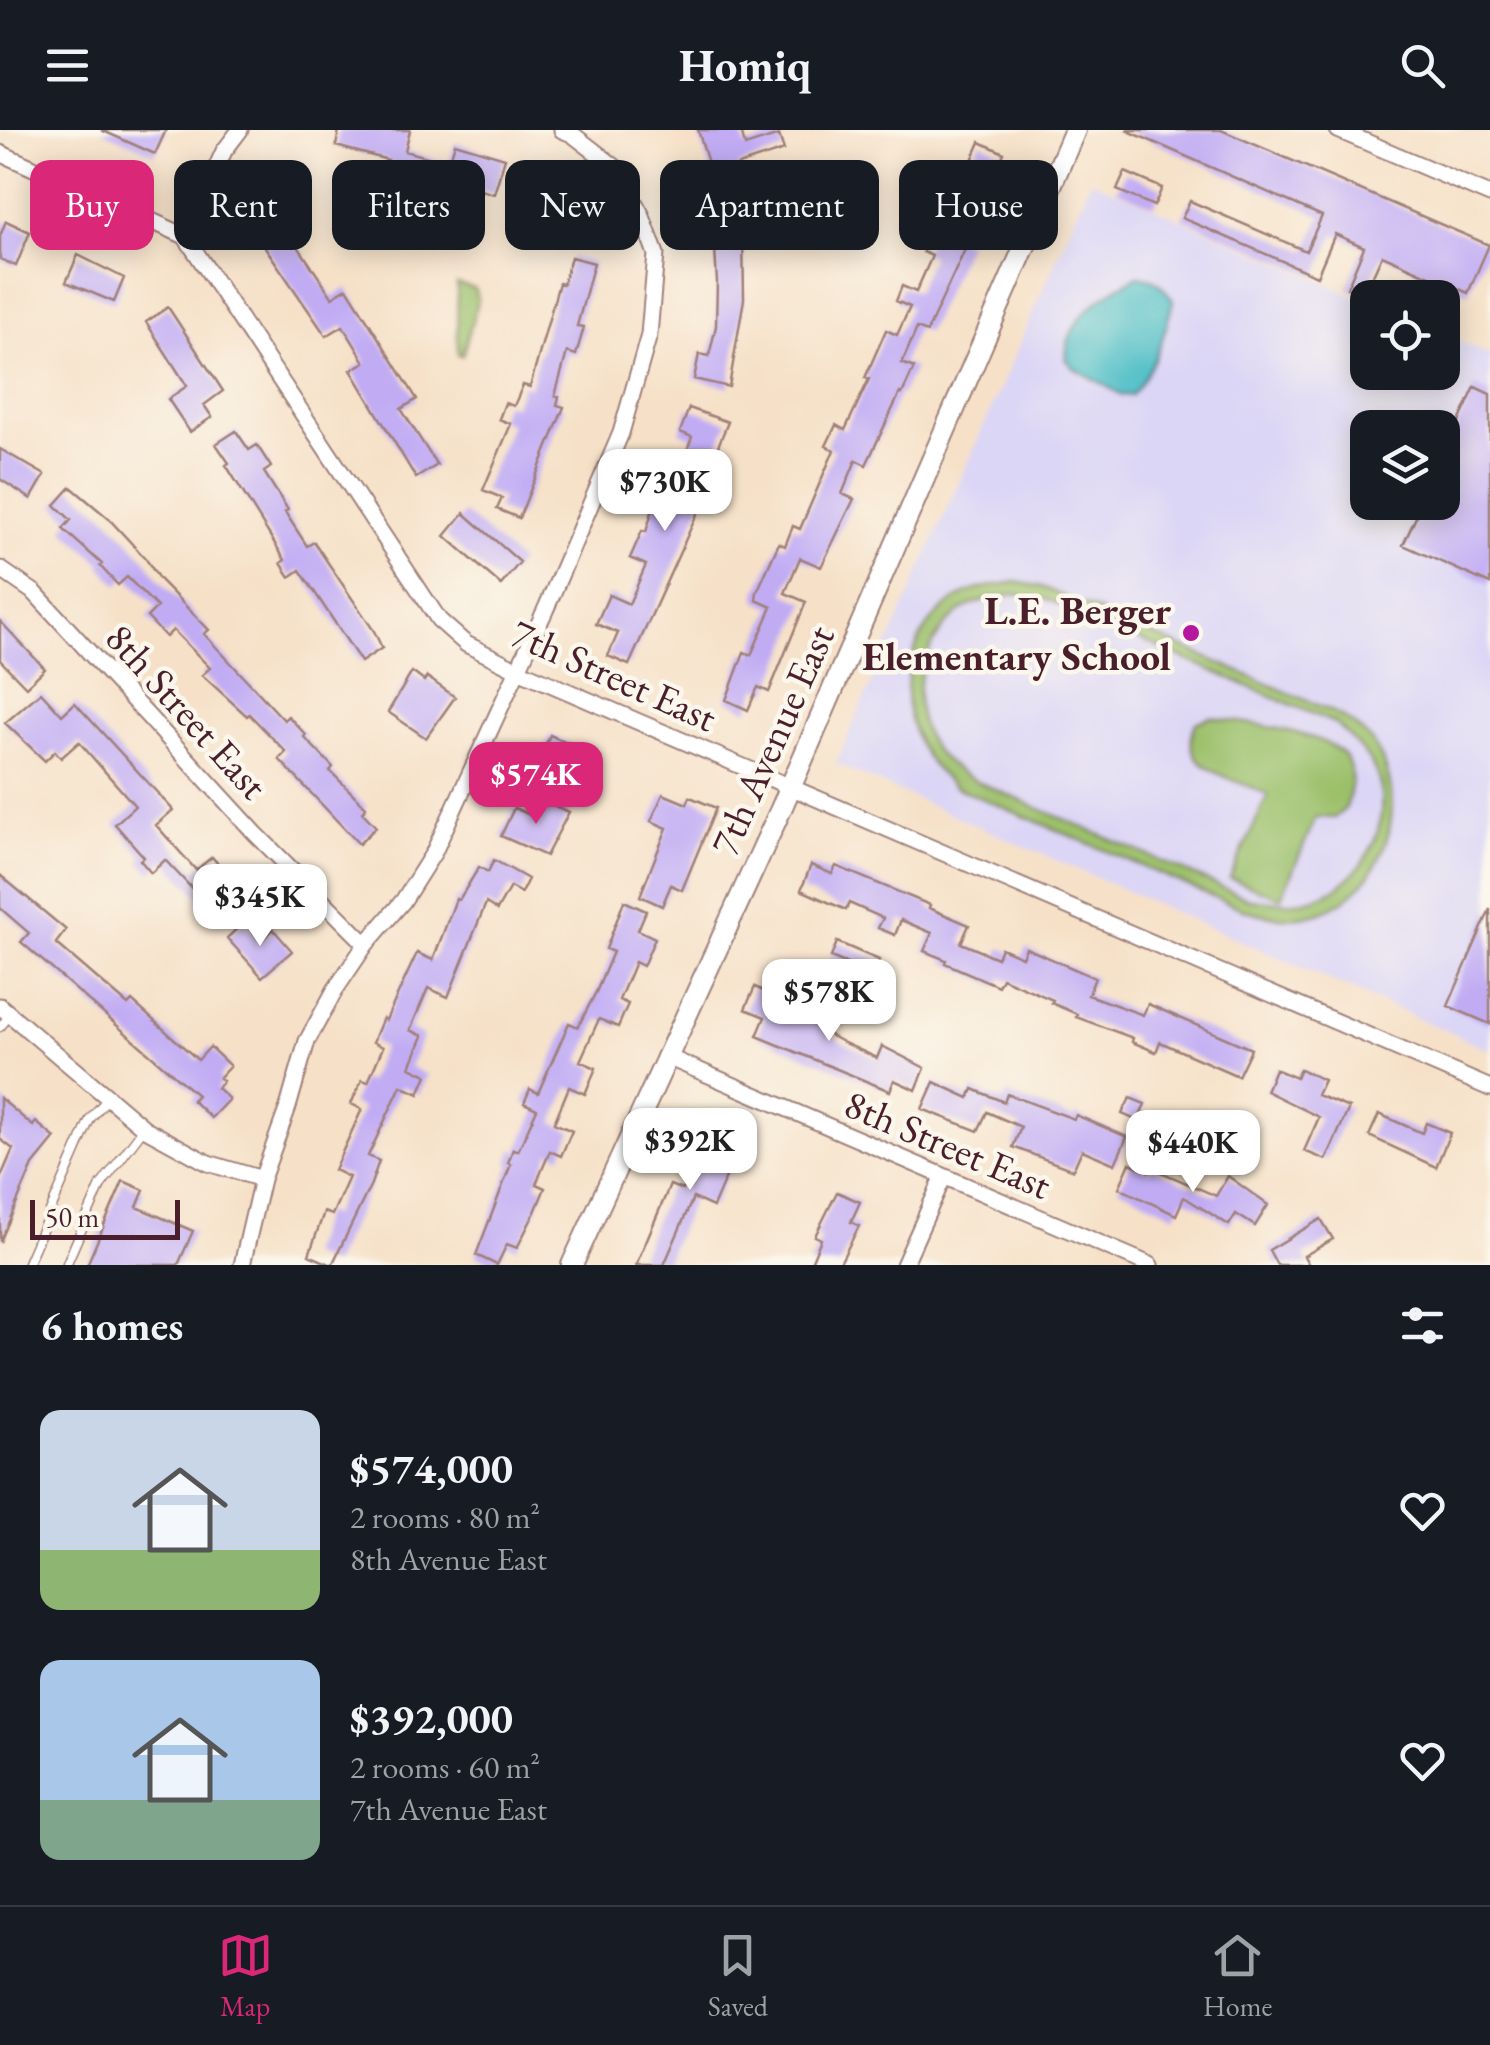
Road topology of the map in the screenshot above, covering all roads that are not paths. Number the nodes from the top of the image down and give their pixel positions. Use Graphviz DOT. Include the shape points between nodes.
graph roads {
  1 [pos="240,130"];
  2 [pos="562,130"];
  3 [pos="1076,130"];
  4 [pos="1338,130"];
  5 [pos="0,152"];
  6 [pos="219,160"];
  7 [pos="1490,195"];
  8 [pos="174,231"];
  9 [pos="194,250"];
  10 [pos="0,569"];
  11 [pos="518,670"];
  12 [pos="790,788"];
  13 [pos="366,944"];
  14 [pos="3,1016"];
  15 [pos="666,1056"];
  16 [pos="1490,1088"];
  17 [pos="108,1098"];
  18 [pos="144,1128"];
  19 [pos="943,1178"];
  20 [pos="262,1179"];
  21 [pos="67,1262"];
  22 [pos="27,1265"];
  23 [pos="242,1265"];
  24 [pos="572,1265"];
  25 [pos="904,1265"];
  26 [pos="1150,1265"];
  1 -- 6 [label="street"];
  2 -- 11 [label="street" via="615,168 656,254 649,335 621,433"];
  3 -- 12 [label="street, 7th Avenue East"];
  4 -- 7 [label="street"];
  5 -- 8 [label="street"];
  9 -- 11 [label="street, 7th Street East" via="439,620 466,644"];
  10 -- 13 [label="street, 8th Street East" via="36,593"];
  11 -- 12 [label="street, 7th Street East"];
  11 -- 13 [label="street" via="434,852"];
  12 -- 15 [label="street, 7th Avenue East"];
  12 -- 16 [label="street, 7th Street East"];
  13 -- 20 [label="street" via="307,1041"];
  14 -- 17 [label="street"];
  15 -- 19 [label="street, 8th Street East"];
  15 -- 24 [label="street, 7th Avenue East"];
  17 -- 18 [label="street"];
  17 -- 22 [label="lane" via="90,1119"];
  18 -- 20 [label="street" via="208,1163"];
  18 -- 21 [label="lane" via="101,1184"];
  19 -- 25 [label="street"];
  19 -- 26 [label="street, 8th Street East"];
  20 -- 23 [label="street"];
}
